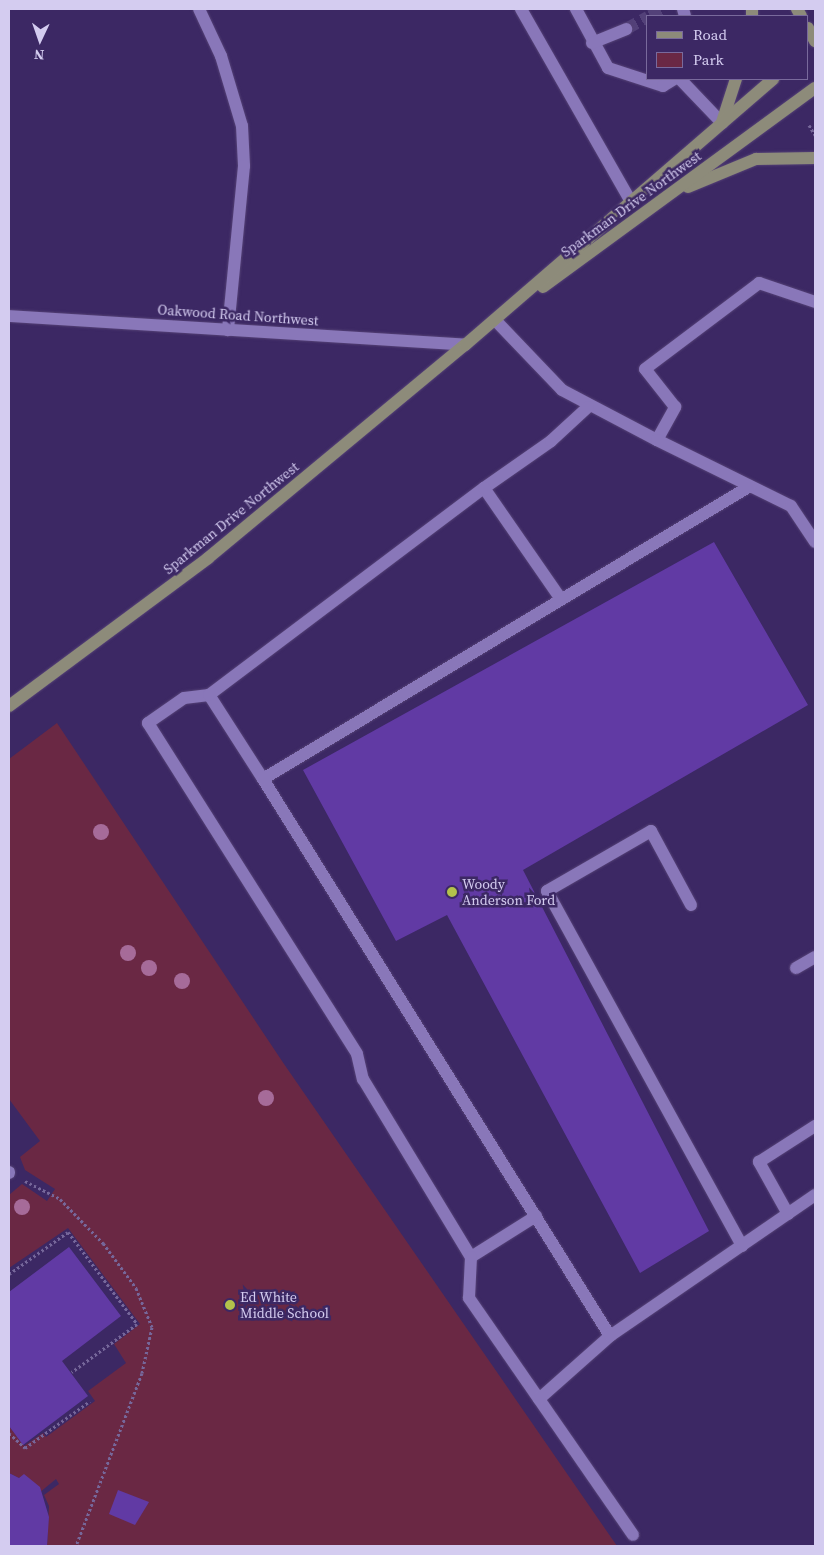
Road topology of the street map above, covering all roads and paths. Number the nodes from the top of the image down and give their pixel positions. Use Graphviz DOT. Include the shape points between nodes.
graph roads {
  1 [pos="199,9"];
  2 [pos="521,9"];
  3 [pos="576,9"];
  4 [pos="626,29"];
  5 [pos="809,30"];
  6 [pos="815,42"];
  7 [pos="592,43"];
  8 [pos="672,80"];
  9 [pos="681,80"];
  10 [pos="736,80"];
  11 [pos="772,80"];
  12 [pos="815,88"];
  13 [pos="722,123"];
  14 [pos="809,125"];
  15 [pos="815,135"];
  16 [pos="815,158"];
  17 [pos="669,194"];
  18 [pos="631,202"];
  19 [pos="815,302"];
  20 [pos="9,316"];
  21 [pos="496,322"];
  22 [pos="228,330"];
  23 [pos="465,345"];
  24 [pos="588,407"];
  25 [pos="657,440"];
  26 [pos="750,486"];
  27 [pos="484,488"];
  28 [pos="815,542"];
  29 [pos="561,599"];
  30 [pos="209,695"];
  31 [pos="9,706"];
  32 [pos="263,779"];
  33 [pos="691,905"];
  34 [pos="815,957"];
  35 [pos="796,968"];
  36 [pos="815,1126"];
  37 [pos="9,1173"];
  38 [pos="815,1195"];
  39 [pos="788,1214"];
  40 [pos="536,1216"];
  41 [pos="742,1246"];
  42 [pos="471,1257"];
  43 [pos="9,1274"];
  44 [pos="610,1336"];
  45 [pos="72,1372"];
  46 [pos="539,1398"];
  47 [pos="90,1400"];
  48 [pos="9,1433"];
  49 [pos="634,1535"];
  50 [pos="76,1546"];
  1 -- 22 [label="street" via="221,56 242,126 244,166"];
  2 -- 18 [label="street"];
  3 -- 7 [label="street"];
  4 -- 7 [label="street"];
  5 -- 6 [label="main road"];
  7 -- 8 [label="street" via="608,68 663,86"];
  9 -- 13 [label="street"];
  10 -- 13 [label="main road"];
  11 -- 13 [label="main road, Sparkman Drive Northwest"];
  12 -- 17 [label="main road, Sparkman Drive Northwest"];
  13 -- 18 [label="main road, Sparkman Drive Northwest"];
  14 -- 15 [label="path"];
  16 -- 17 [label="main road" via="756,159"];
  17 -- 21 [label="main road, Sparkman Drive Northwest"];
  18 -- 23 [label="main road, Sparkman Drive Northwest"];
  19 -- 25 [label="street" via="759,283 645,369 675,407"];
  20 -- 22 [label="street, Oakwood Road Northwest"];
  21 -- 23 [label="main road, Sparkman Drive Northwest"];
  21 -- 24 [label="street" via="562,390"];
  22 -- 23 [label="street, Oakwood Road Northwest"];
  23 -- 31 [label="main road, Sparkman Drive Northwest" via="208,558"];
  24 -- 25 [label="street"];
  24 -- 27 [label="street" via="551,441"];
  25 -- 26 [label="street"];
  26 -- 28 [label="street" via="791,506"];
  26 -- 29 [label="street"];
  27 -- 29 [label="street"];
  27 -- 30 [label="street"];
  29 -- 32 [label="street"];
  30 -- 32 [label="street"];
  30 -- 42 [label="street" via="184,698 148,722 357,1054 363,1079"];
  32 -- 40 [label="street"];
  33 -- 41 [label="street" via="651,831 547,891"];
  34 -- 35 [label="street"];
  36 -- 39 [label="street" via="759,1162"];
  37 -- 50 [label="path" via="60,1199 103,1243 136,1288 152,1327 142,1372"];
  38 -- 39 [label="street"];
  39 -- 41 [label="street"];
  40 -- 42 [label="street"];
  40 -- 44 [label="street"];
  41 -- 44 [label="street"];
  42 -- 46 [label="street" via="469,1298"];
  43 -- 45 [label="path" via="68,1232 138,1324"];
  44 -- 46 [label="street"];
  46 -- 49 [label="street"];
  47 -- 48 [label="path" via="25,1448"];
}
